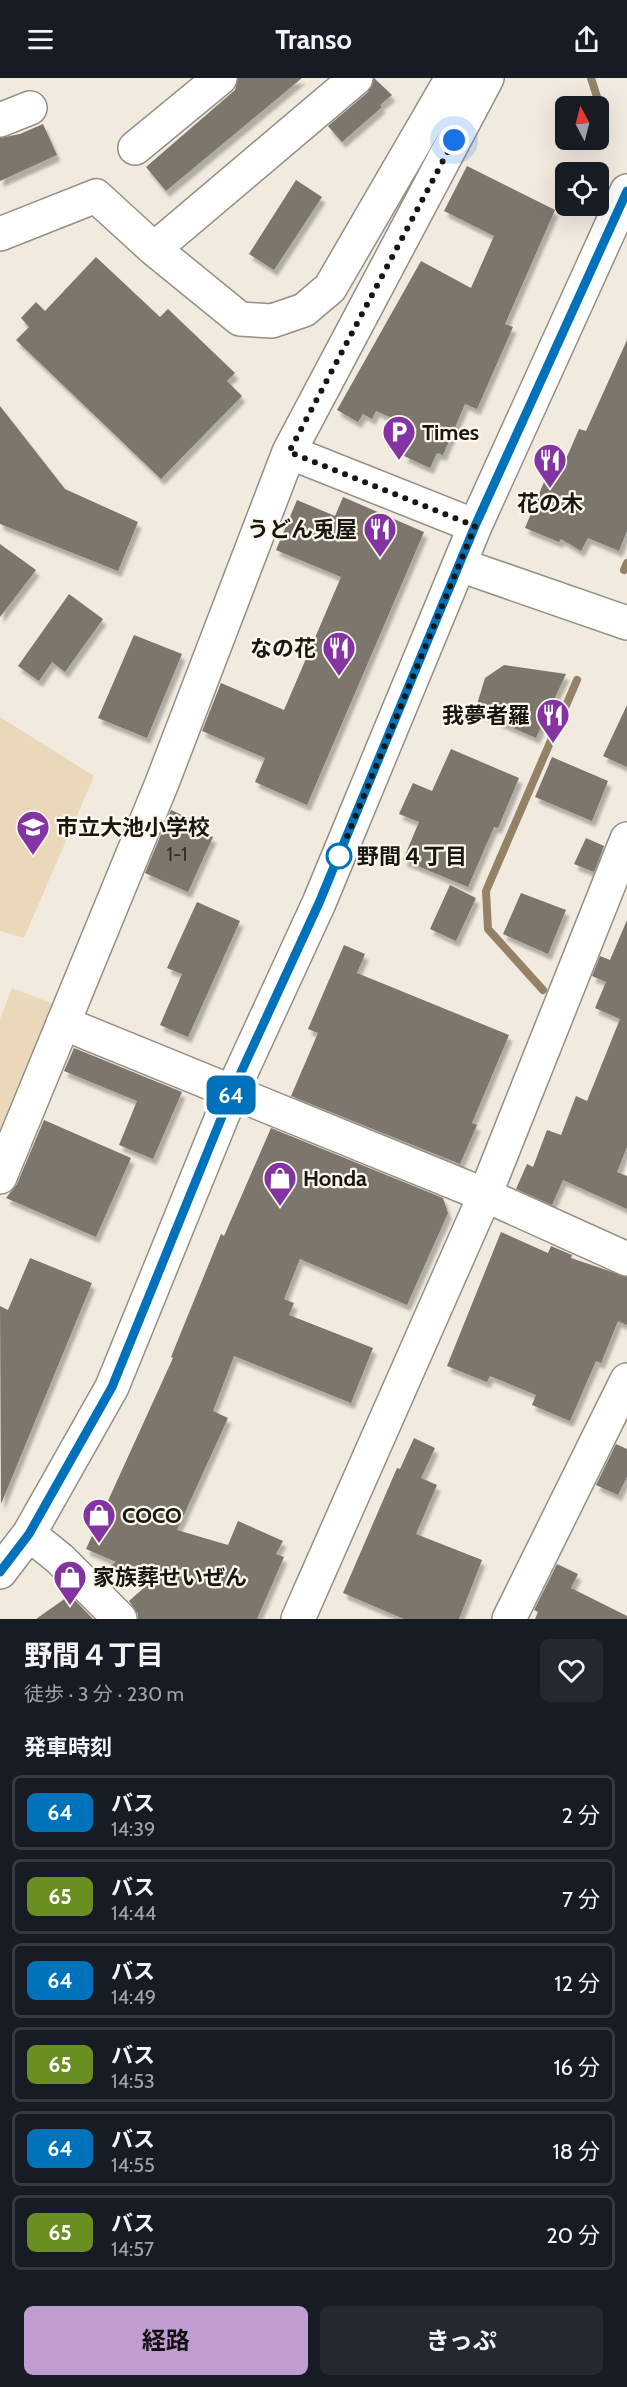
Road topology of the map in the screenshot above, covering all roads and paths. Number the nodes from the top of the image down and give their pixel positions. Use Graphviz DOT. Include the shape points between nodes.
graph roads {
  1 [pos="220,78"];
  2 [pos="357,78"];
  3 [pos="452,78"];
  4 [pos="487,78"];
  5 [pos="135,148"];
  6 [pos="627,191"];
  7 [pos="0,234"];
  8 [pos="154,249"];
  9 [pos="289,452"];
  10 [pos="475,526"];
  11 [pos="460,565"];
  12 [pos="627,623"];
  13 [pos="627,838"];
  14 [pos="63,1023"];
  15 [pos="232,1092"];
  16 [pos="0,1177"];
  17 [pos="485,1195"];
  18 [pos="627,1259"];
  19 [pos="627,1380"];
  20 [pos="29,1534"];
  21 [pos="0,1572"];
  22 [pos="120,1619"];
  23 [pos="298,1619"];
  24 [pos="509,1619"];
  1 -- 5 [label="street"];
  2 -- 8 [label="street"];
  3 -- 8 [label="street" via="330,288 304,310 272,321 240,319"];
  4 -- 9 [label="street"];
  6 -- 10 [label="street"];
  7 -- 8 [label="street" via="96,196"];
  9 -- 10 [label="street"];
  9 -- 14 [label="street" via="162,783"];
  10 -- 11 [label="street"];
  11 -- 12 [label="street"];
  11 -- 15 [label="street" via="319,903"];
  13 -- 17 [label="street"];
  14 -- 15 [label="street"];
  14 -- 16 [label="street"];
  15 -- 17 [label="street"];
  15 -- 20 [label="street" via="112,1387"];
  17 -- 18 [label="street"];
  17 -- 23 [label="street"];
  19 -- 24 [label="street"];
  20 -- 21 [label="street"];
  20 -- 22 [label="street"];
}
